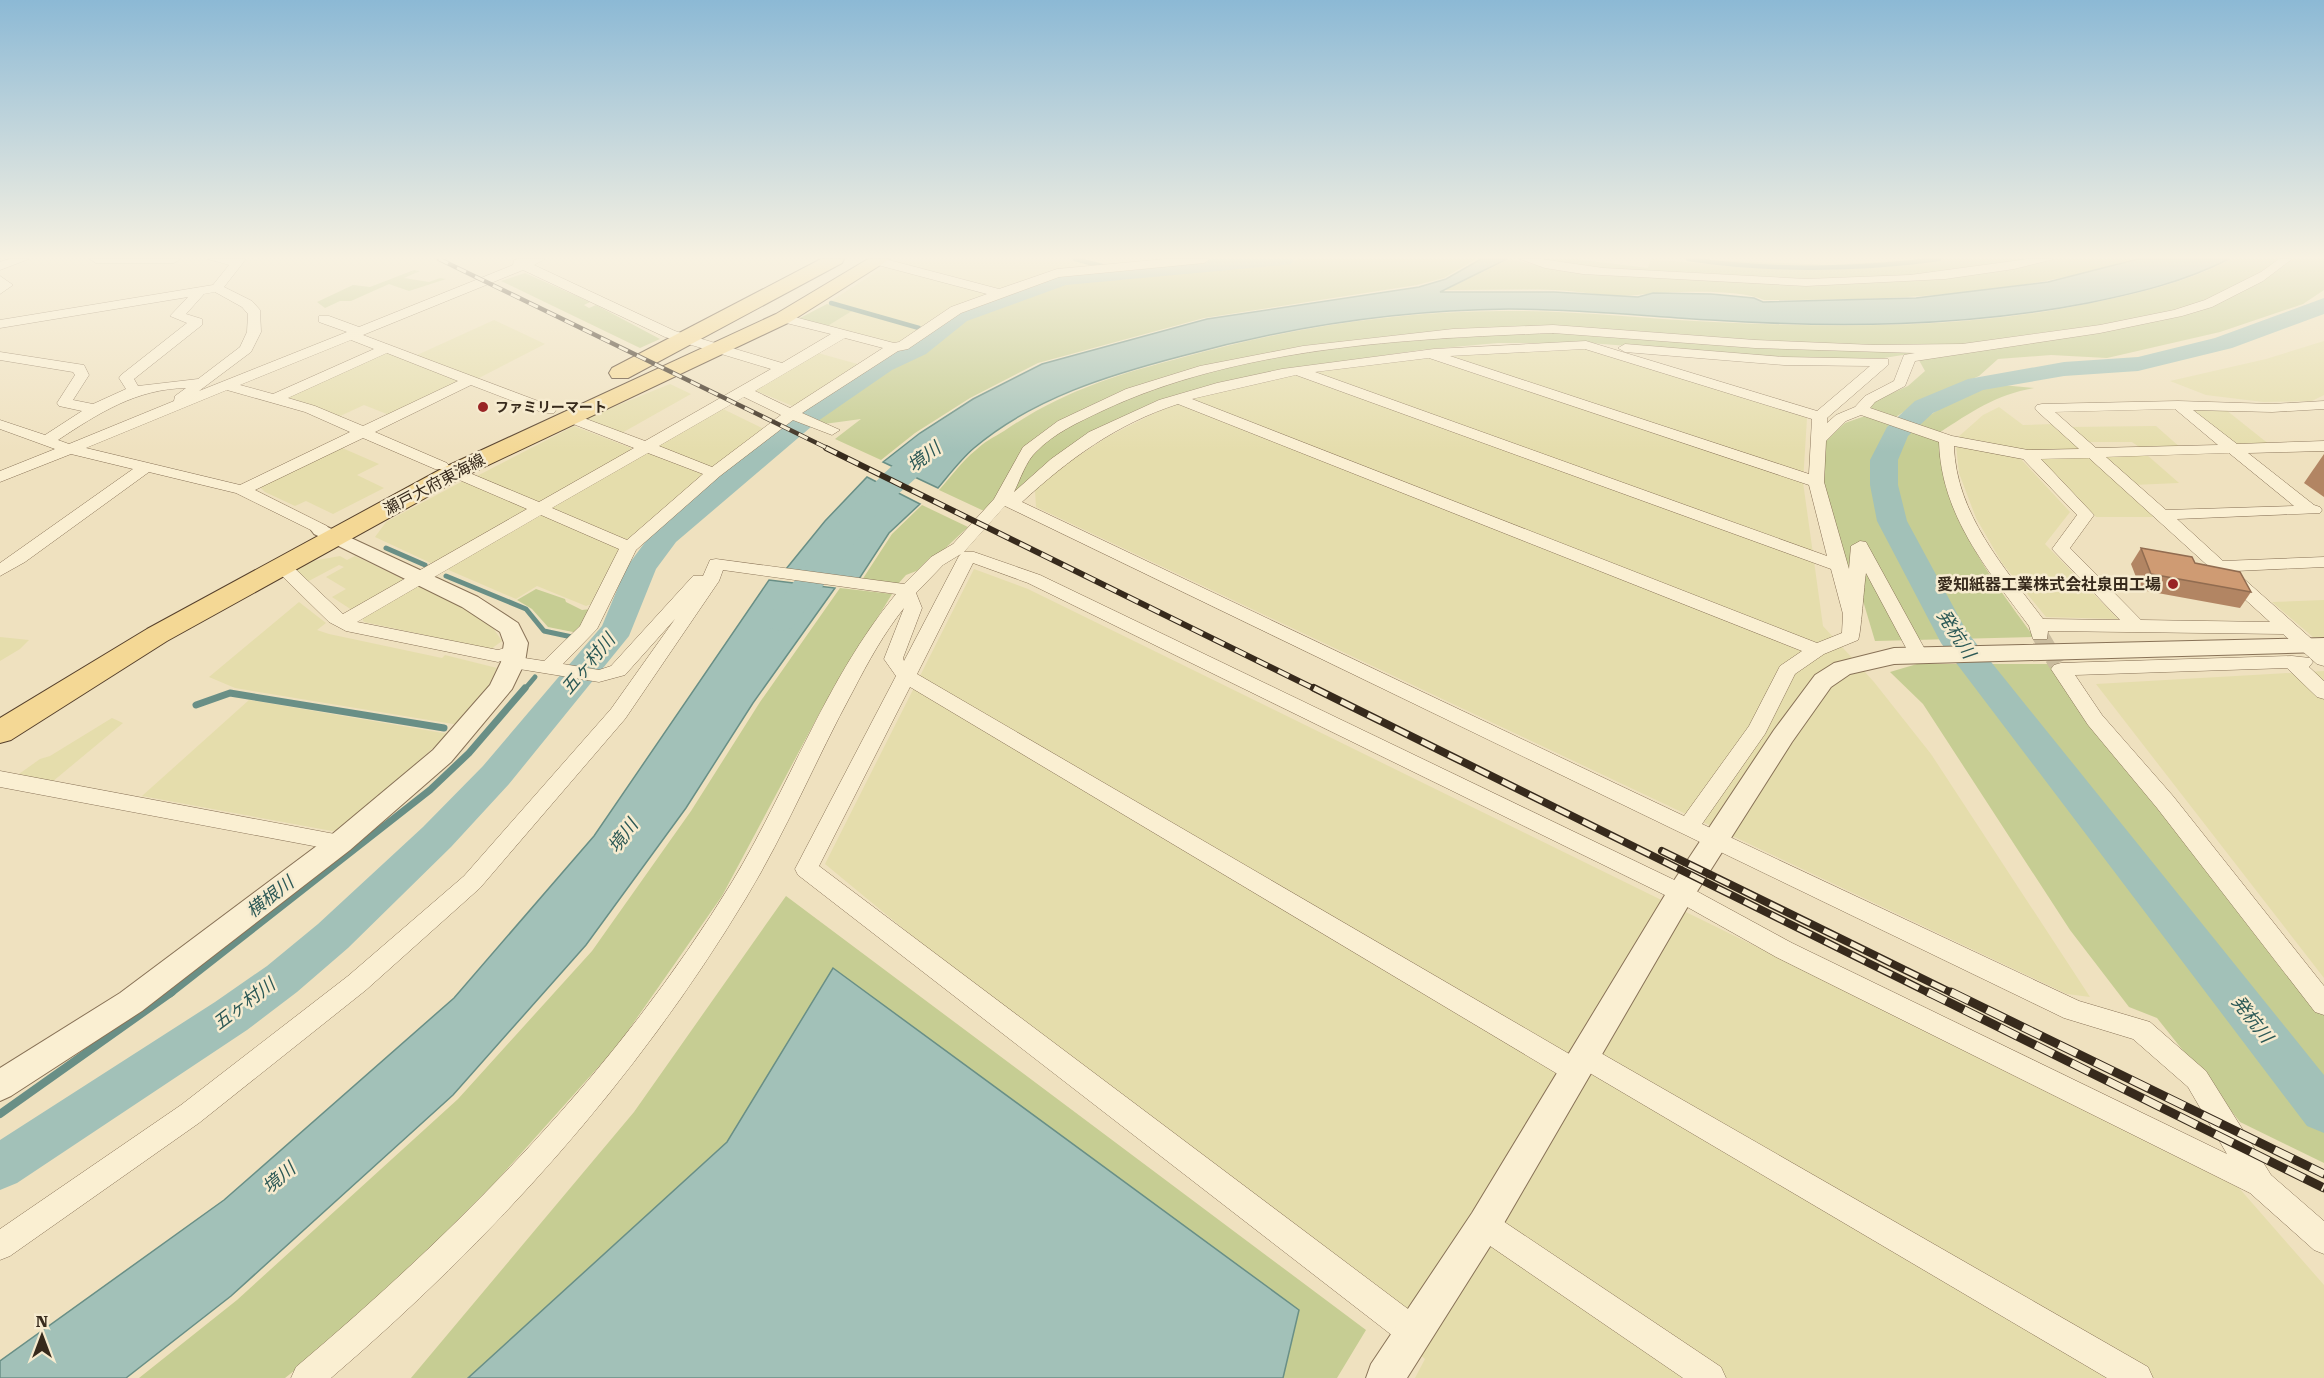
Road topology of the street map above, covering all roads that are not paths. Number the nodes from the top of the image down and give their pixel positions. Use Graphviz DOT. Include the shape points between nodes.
graph roads {
  1 [pos="195,323"];
  2 [pos="254,323"];
  3 [pos="334,323"];
  4 [pos="379,323"];
  5 [pos="647,323"];
  6 [pos="713,323"];
  7 [pos="732,323"];
  8 [pos="772,323"];
  9 [pos="804,323"];
  10 [pos="936,323"];
  11 [pos="2127,323"];
  12 [pos="355,333"];
  13 [pos="843,333"];
  14 [pos="687,337"];
  15 [pos="1586,345"];
  16 [pos="894,346"];
  17 [pos="387,348"];
  18 [pos="719,348"];
  19 [pos="1962,348"];
  20 [pos="1425,352"];
  21 [pos="0,356"];
  22 [pos="1910,358"];
  23 [pos="1883,362"];
  24 [pos="783,368"];
  25 [pos="1296,370"];
  26 [pos="471,380"];
  27 [pos="200,383"];
  28 [pos="227,386"];
  29 [pos="133,389"];
  30 [pos="744,391"];
  31 [pos="274,399"];
  32 [pos="1182,400"];
  33 [pos="2178,405"];
  34 [pos="2324,405"];
  35 [pos="95,409"];
  36 [pos="169,409"];
  37 [pos="1861,411"];
  38 [pos="558,413"];
  39 [pos="791,415"];
  40 [pos="1820,417"];
  41 [pos="0,424"];
  42 [pos="832,430"];
  43 [pos="363,432"];
  44 [pos="1945,439"];
  45 [pos="1818,440"];
  46 [pos="46,441"];
  47 [pos="644,446"];
  48 [pos="2324,446"];
  49 [pos="67,448"];
  50 [pos="2235,449"];
  51 [pos="2091,454"];
  52 [pos="2028,455"];
  53 [pos="145,468"];
  54 [pos="448,469"];
  55 [pos="714,473"];
  56 [pos="0,477"];
  57 [pos="1816,482"];
  58 [pos="242,490"];
  59 [pos="1006,502"];
  60 [pos="541,508"];
  61 [pos="2317,510"];
  62 [pos="2161,515"];
  63 [pos="329,534"];
  64 [pos="629,547"];
  65 [pos="964,552"];
  66 [pos="2324,562"];
  67 [pos="716,564"];
  68 [pos="1837,566"];
  69 [pos="2220,566"];
  70 [pos="283,567"];
  71 [pos="0,571"];
  72 [pos="420,577"];
  73 [pos="906,590"];
  74 [pos="1852,614"];
  75 [pos="343,622"];
  76 [pos="2136,626"];
  77 [pos="2291,628"];
  78 [pos="1817,650"];
  79 [pos="2320,653"];
  80 [pos="1923,655"];
  81 [pos="514,657"];
  82 [pos="2292,662"];
  83 [pos="553,667"];
  84 [pos="906,675"];
  85 [pos="2324,692"];
  86 [pos="0,714"];
  87 [pos="0,732"];
  88 [pos="0,779"];
  89 [pos="1688,827"];
  90 [pos="1716,842"];
  91 [pos="340,843"];
  92 [pos="1682,893"];
  93 [pos="2324,1004"];
  94 [pos="1579,1064"];
  95 [pos="0,1086"];
  96 [pos="2260,1184"];
  97 [pos="1484,1225"];
  98 [pos="2324,1240"];
  99 [pos="0,1246"];
  100 [pos="2324,1257"];
  101 [pos="1413,1332"];
  102 [pos="308,1378"];
  103 [pos="1385,1378"];
  104 [pos="1710,1378"];
  105 [pos="2137,1378"];
  1 -- 29 [label="street" via="126,378"];
  2 -- 27 [label="street" via="246,349"];
  3 -- 12 [label="street"];
  4 -- 12 [label="street"];
  5 -- 14 [label="street"];
  6 -- 14 [label="main road, 瀬戸大府東海線"];
  7 -- 14 [label="main road" via="701,338"];
  8 -- 18 [label="main road, 瀬戸大府東海線"];
  9 -- 13 [label="street"];
  10 -- 16 [label="street" via="903,346"];
  11 -- 19 [label="street"];
  12 -- 17 [label="street"];
  12 -- 28 [label="street"];
  13 -- 16 [label="street"];
  13 -- 24 [label="street"];
  14 -- 18 [label="street"];
  14 -- 38 [label="main road, 瀬戸大府東海線"];
  15 -- 20 [label="street"];
  15 -- 23 [label="street" via="1784,361"];
  15 -- 40 [label="street"];
  16 -- 39 [label="street"];
  17 -- 26 [label="street"];
  17 -- 31 [label="street"];
  18 -- 24 [label="street"];
  18 -- 38 [label="main road, 瀬戸大府東海線"];
  19 -- 22 [label="street"];
  19 -- 59 [label="street" via="1767,345 1553,329 1453,333 1303,350 1200,370 1131,393 1064,423 1028,450"];
  20 -- 25 [label="street"];
  20 -- 57 [label="street"];
  21 -- 35 [label="street" via="79,368 82,375 64,403"];
  22 -- 23 [label="street"];
  22 -- 37 [label="street" via="1900,383 1870,399"];
  23 -- 40 [label="street"];
  24 -- 30 [label="street"];
  25 -- 32 [label="street" via="1226,383"];
  25 -- 68 [label="street"];
  26 -- 38 [label="street"];
  26 -- 43 [label="street"];
  27 -- 29 [label="street" via="172,382"];
  27 -- 36 [label="street"];
  28 -- 31 [label="street"];
  28 -- 36 [label="street"];
  29 -- 35 [label="street"];
  30 -- 39 [label="street"];
  30 -- 47 [label="street"];
  31 -- 43 [label="street" via="310,409"];
  32 -- 59 [label="street" via="1107,428"];
  32 -- 78 [label="street"];
  33 -- 34 [label="street"];
  33 -- 50 [label="street"];
  33 -- 51 [label="street" via="2042,408"];
  35 -- 46 [label="street"];
  36 -- 49 [label="street"];
  37 -- 44 [label="street"];
  37 -- 45 [label="street" via="1841,418"];
  38 -- 47 [label="street"];
  38 -- 54 [label="main road, 瀬戸大府東海線"];
  39 -- 42 [label="street"];
  39 -- 55 [label="street"];
  40 -- 45 [label="street"];
  41 -- 46 [label="street"];
  43 -- 54 [label="street"];
  43 -- 58 [label="street"];
  44 -- 52 [label="street"];
  44 -- 76 [label="street" via="1948,471 1964,514 1992,563 2039,630"];
  45 -- 57 [label="street"];
  46 -- 49 [label="street"];
  47 -- 55 [label="street"];
  47 -- 60 [label="street"];
  48 -- 50 [label="street"];
  49 -- 53 [label="street"];
  49 -- 56 [label="street"];
  50 -- 51 [label="street"];
  50 -- 61 [label="street"];
  51 -- 52 [label="street"];
  51 -- 62 [label="street"];
  52 -- 76 [label="street" via="2086,515 2061,549"];
  53 -- 58 [label="street"];
  53 -- 71 [label="street"];
  54 -- 60 [label="street"];
  54 -- 63 [label="main road, 瀬戸大府東海線"];
  55 -- 64 [label="street"];
  57 -- 68 [label="street"];
  58 -- 63 [label="street"];
  59 -- 65 [label="street" via="963,540"];
  59 -- 89 [label="street"];
  60 -- 64 [label="street"];
  60 -- 72 [label="street"];
  61 -- 62 [label="street"];
  62 -- 69 [label="street"];
  63 -- 70 [label="main road, 瀬戸大府東海線"];
  63 -- 72 [label="street"];
  63 -- 86 [label="main road, 瀬戸大府東海線" via="172,611"];
  64 -- 83 [label="street" via="588,629"];
  65 -- 73 [label="street" via="945,554"];
  65 -- 84 [label="street"];
  65 -- 92 [label="street" via="1034,579"];
  66 -- 69 [label="street"];
  67 -- 73 [label="street"];
  67 -- 83 [label="street" via="618,671 599,676"];
  67 -- 99 [label="street" via="710,580 618,714 472,882 357,983 190,1114"];
  68 -- 74 [label="street"];
  69 -- 77 [label="street"];
  70 -- 75 [label="street"];
  70 -- 87 [label="main road, 瀬戸大府東海線" via="157,635"];
  72 -- 75 [label="street"];
  72 -- 81 [label="street" via="510,628 516,643"];
  73 -- 84 [label="street" via="913,608 893,659"];
  73 -- 102 [label="street" via="844,689 729,906 630,1050 486,1215"];
  74 -- 78 [label="street" via="1851,636"];
  74 -- 80 [label="street" via="1860,546"];
  75 -- 81 [label="street"];
  76 -- 77 [label="street"];
  77 -- 79 [label="street"];
  78 -- 89 [label="street" via="1787,670 1758,729"];
  79 -- 80 [label="street"];
  79 -- 82 [label="street"];
  80 -- 90 [label="street" via="1842,668 1823,681"];
  81 -- 83 [label="street"];
  81 -- 91 [label="street" via="500,689 465,732"];
  82 -- 85 [label="street"];
  82 -- 93 [label="street" via="2059,667 2095,720 2165,802"];
  84 -- 94 [label="street"];
  84 -- 101 [label="street" via="806,869"];
  88 -- 91 [label="street"];
  89 -- 90 [label="street"];
  90 -- 92 [label="street"];
  90 -- 96 [label="street" via="2073,1010 2141,1030 2197,1079"];
  91 -- 95 [label="street" via="131,1002"];
  92 -- 94 [label="street"];
  92 -- 96 [label="street" via="1784,950"];
  94 -- 97 [label="street"];
  94 -- 105 [label="street"];
  96 -- 98 [label="street"];
  96 -- 100 [label="street"];
  97 -- 101 [label="street"];
  97 -- 104 [label="street"];
  101 -- 103 [label="street"];
}
